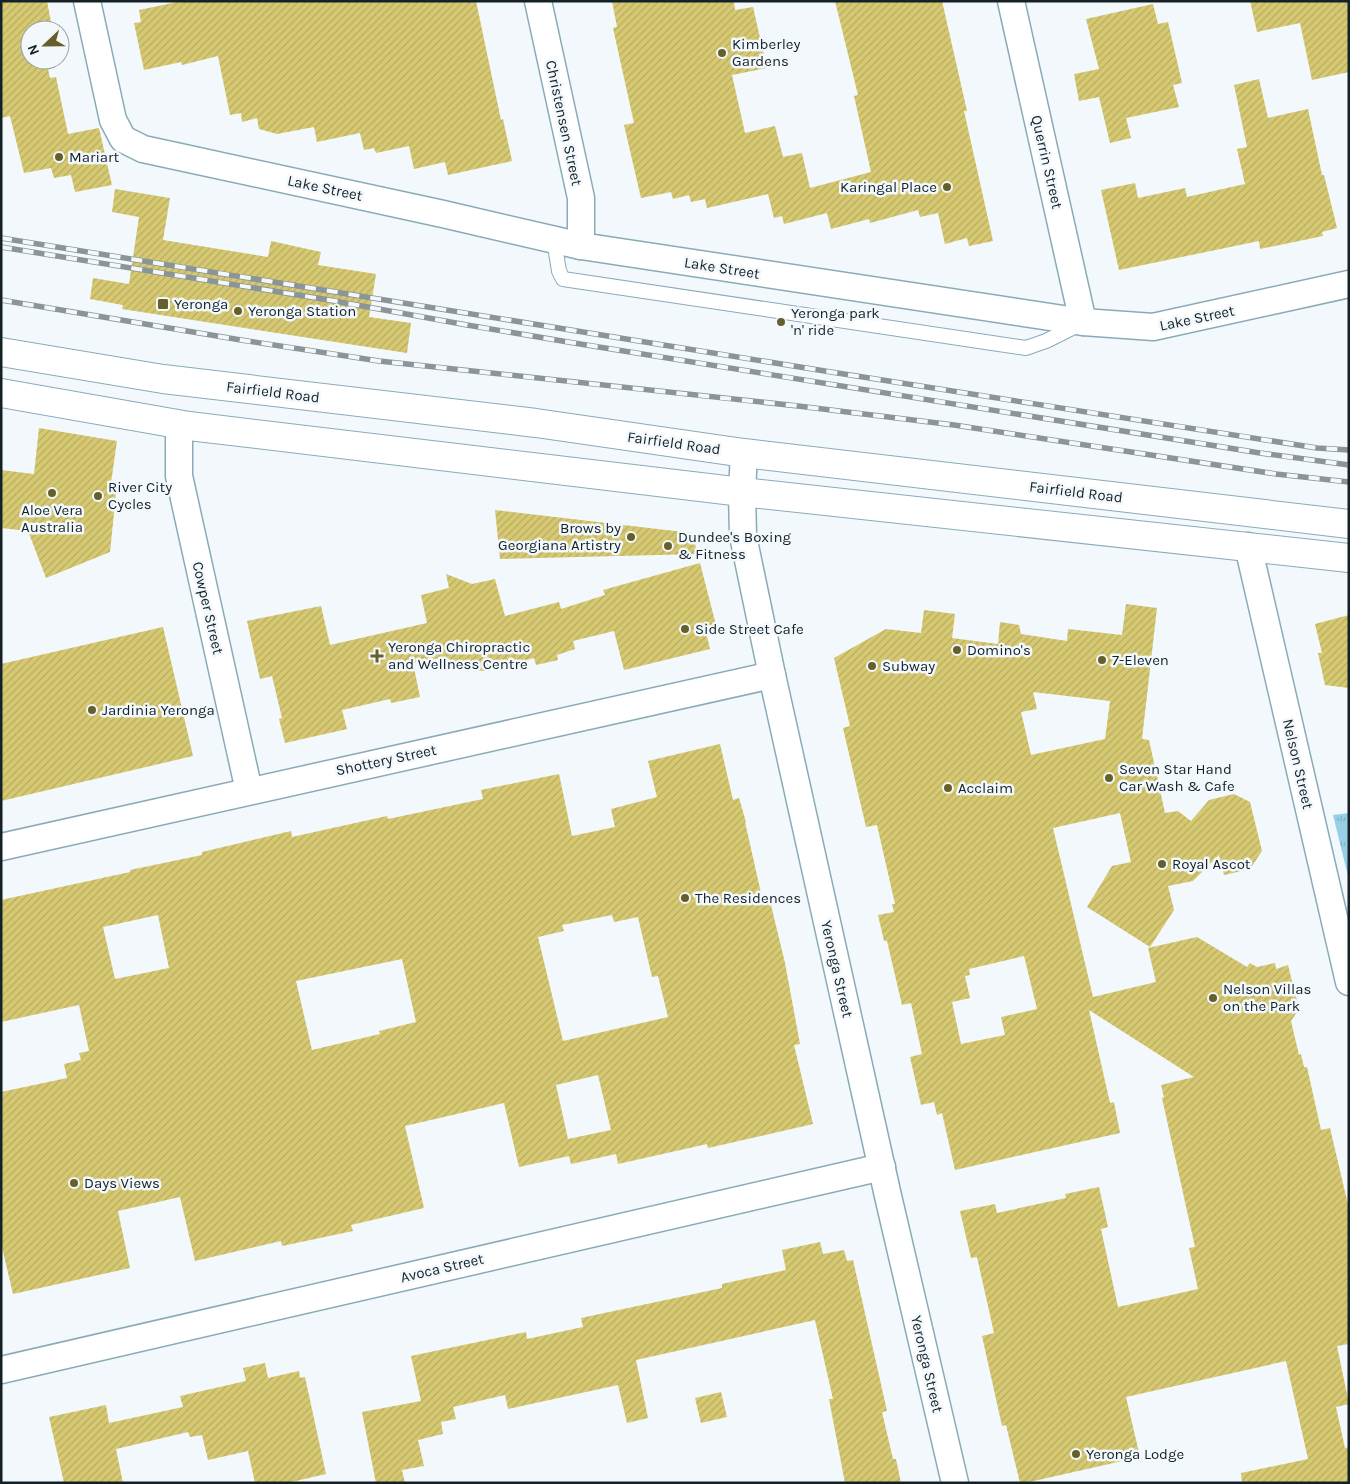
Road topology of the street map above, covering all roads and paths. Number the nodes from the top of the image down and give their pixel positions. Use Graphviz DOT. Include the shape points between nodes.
graph roads {
  1 [pos="87,1"];
  2 [pos="538,1"];
  3 [pos="1011,1"];
  4 [pos="554,240"];
  5 [pos="581,246"];
  6 [pos="1349,284"];
  7 [pos="1083,322"];
  8 [pos="1,352"];
  9 [pos="1,394"];
  10 [pos="179,425"];
  11 [pos="744,453"];
  12 [pos="742,492"];
  13 [pos="1349,524"];
  14 [pos="1248,546"];
  15 [pos="1349,558"];
  16 [pos="772,675"];
  17 [pos="249,791"];
  18 [pos="1,847"];
  19 [pos="1349,982"];
  20 [pos="882,1167"];
  21 [pos="1,1370"];
  22 [pos="955,1483"];
  1 -- 4 [label="street, Lake Street" via="114,120 123,139 143,148"];
  2 -- 5 [label="street, Christensen Street" via="581,198"];
  3 -- 7 [label="street, Querrin Street"];
  4 -- 5 [label="street, Lake Street"];
  4 -- 7 [label="lane" via="563,279 1026,348"];
  5 -- 7 [label="street, Lake Street"];
  6 -- 7 [label="street, Lake Street" via="1153,328"];
  8 -- 11 [label="main road, Fairfield Road" via="163,379 536,423"];
  9 -- 10 [label="main road"];
  10 -- 12 [label="main road"];
  10 -- 17 [label="street, Cowper Street" via="179,476"];
  11 -- 12 [label="street, Yeronga Street"];
  11 -- 13 [label="main road, Fairfield Road"];
  12 -- 14 [label="main road"];
  12 -- 16 [label="street, Yeronga Street" via="743,536"];
  14 -- 15 [label="main road"];
  14 -- 19 [label="street, Nelson Street"];
  16 -- 17 [label="street, Shottery Street"];
  16 -- 20 [label="street, Yeronga Street"];
  17 -- 18 [label="street, Shottery Street"];
  20 -- 21 [label="street, Avoca Street"];
  20 -- 22 [label="street, Yeronga Street"];
}
